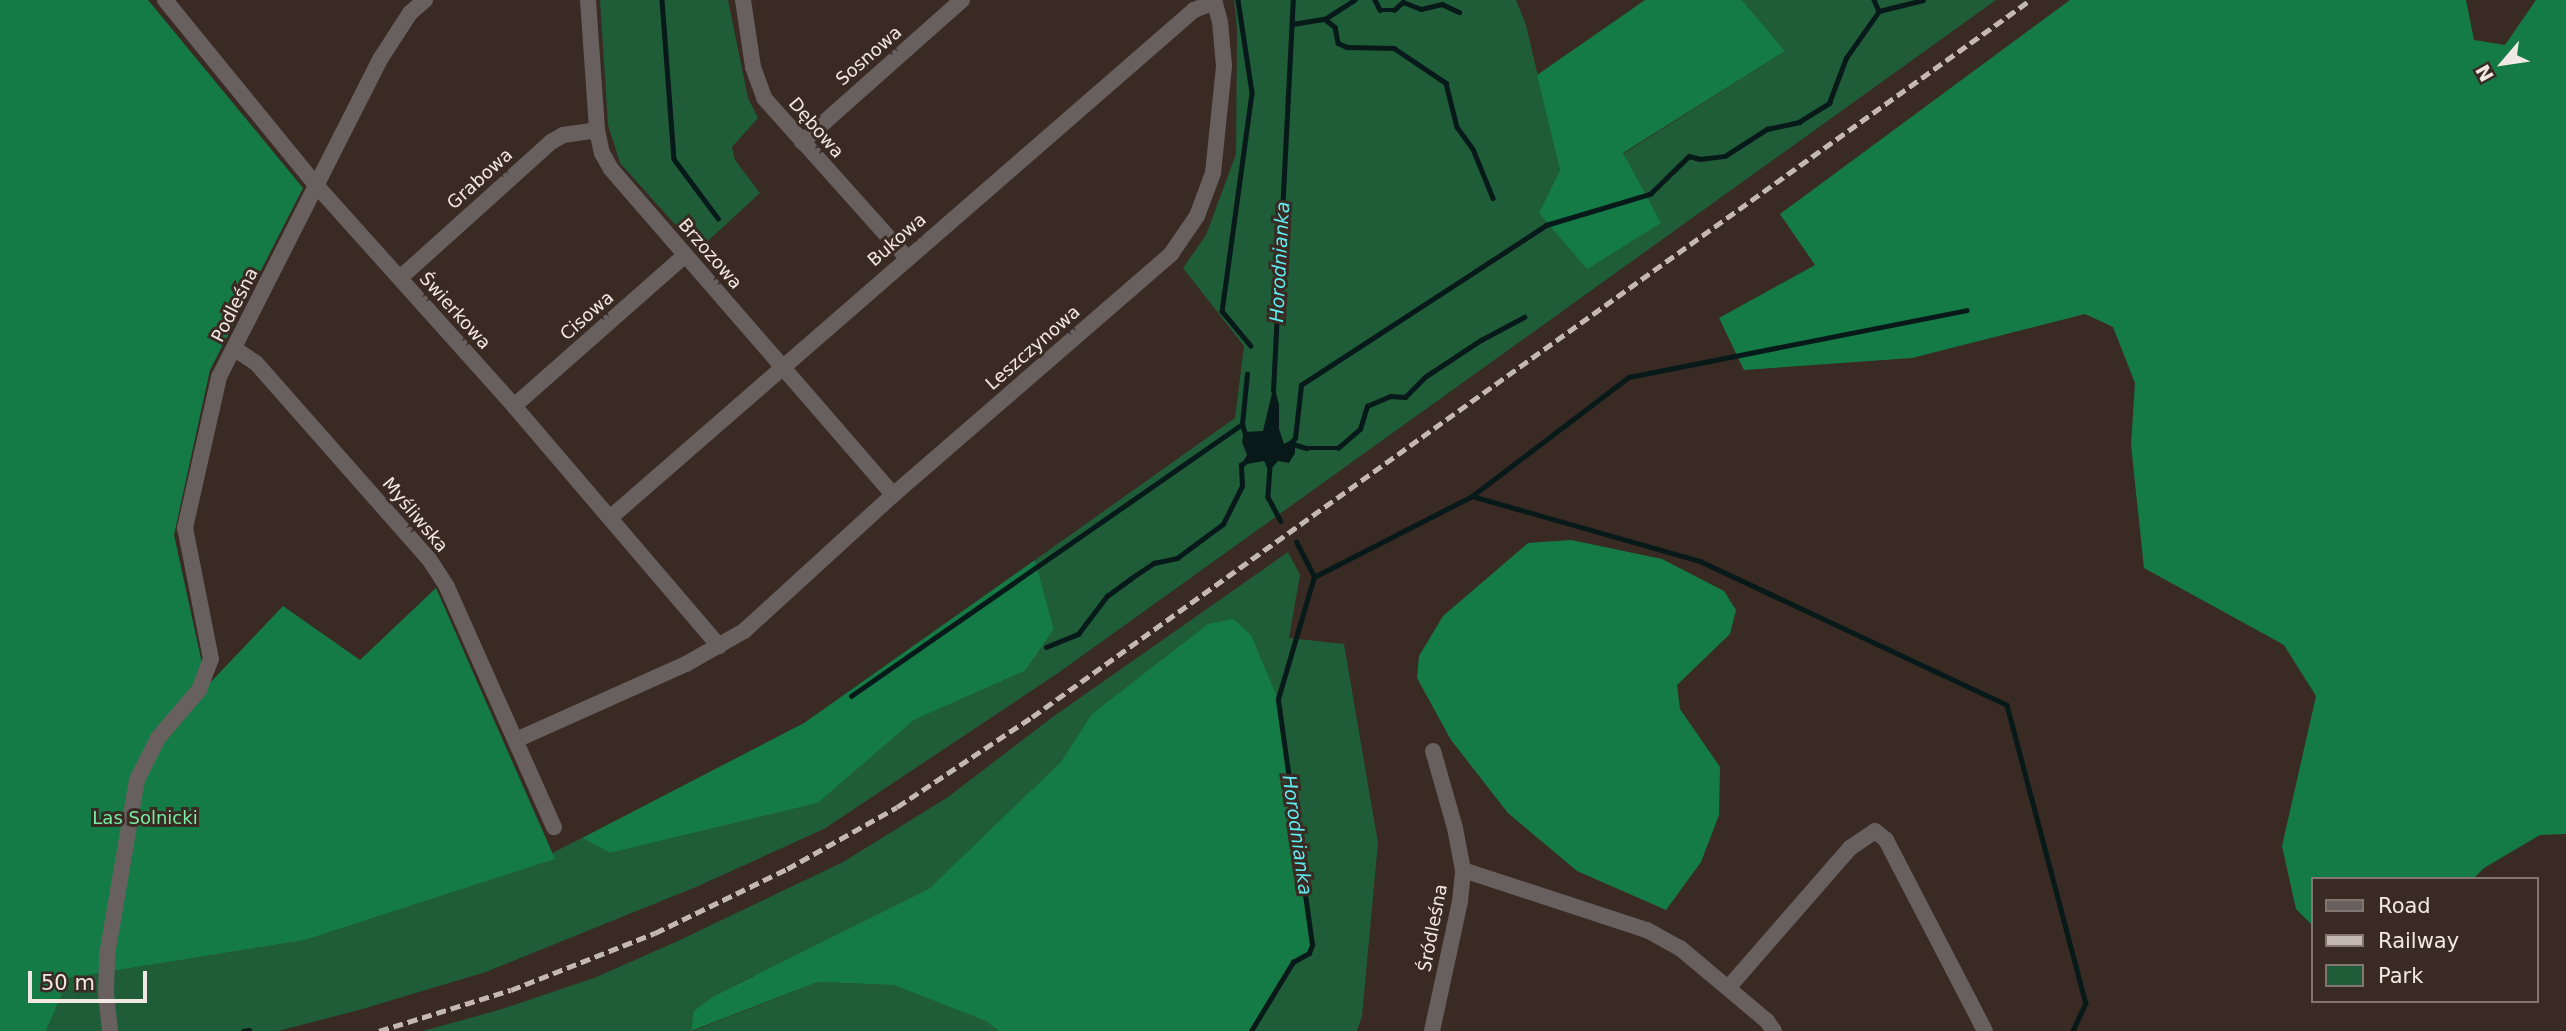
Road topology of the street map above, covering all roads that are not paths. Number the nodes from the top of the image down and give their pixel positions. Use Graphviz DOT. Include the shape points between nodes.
graph roads {
  1 [pos="425,0"];
  2 [pos="588,0"];
  3 [pos="743,0"];
  4 [pos="962,0"];
  5 [pos="1214,1"];
  6 [pos="171,2"];
  7 [pos="597,130"];
  8 [pos="802,142"];
  9 [pos="316,185"];
  10 [pos="685,255"];
  11 [pos="906,258"];
  12 [pos="400,278"];
  13 [pos="235,349"];
  14 [pos="782,366"];
  15 [pos="514,406"];
  16 [pos="893,495"];
  17 [pos="611,517"];
  18 [pos="719,646"];
  19 [pos="516,740"];
  20 [pos="1433,751"];
  21 [pos="554,827"];
  22 [pos="1462,870"];
  23 [pos="1728,988"];
  24 [pos="110,1031"];
  25 [pos="1432,1031"];
  26 [pos="1774,1031"];
  27 [pos="1985,1031"];
  1 -- 9 [label="street, Podleśna" via="410,13 381,58"];
  2 -- 7 [label="street, Brzozowa"];
  3 -- 8 [label="street, Dębowa" via="753,67 764,98"];
  4 -- 8 [label="street, Sosnowa"];
  5 -- 11 [label="street, Bukowa" via="1194,10"];
  5 -- 16 [label="street, Leszczynowa" via="1224,66 1219,140 1197,216 1181,241"];
  6 -- 9 [label="street, Świerkowa"];
  7 -- 10 [label="street, Brzozowa" via="611,169"];
  7 -- 12 [label="street, Grabowa" via="563,135 551,142"];
  8 -- 11 [label="street, Dębowa"];
  9 -- 12 [label="street, Świerkowa"];
  9 -- 13 [label="street, Podleśna"];
  10 -- 14 [label="street, Brzozowa"];
  10 -- 15 [label="street, Cisowa"];
  11 -- 14 [label="street, Bukowa"];
  12 -- 15 [label="street, Świerkowa"];
  13 -- 19 [label="street, Myśliwska" via="256,363 429,559 447,587"];
  13 -- 24 [label="street, Podleśna" via="219,377 185,528 211,659 199,690 158,738 136,780 107,955"];
  14 -- 16 [label="street, Brzozowa"];
  14 -- 17 [label="street, Bukowa"];
  15 -- 17 [label="street, Świerkowa"];
  16 -- 18 [label="street, Leszczynowa" via="744,631"];
  17 -- 18 [label="street, Świerkowa"];
  18 -- 19 [label="street"];
  19 -- 21 [label="street, Myśliwska"];
  20 -- 22 [label="street, Śródleśna"];
  22 -- 23 [label="street" via="1647,930 1680,948"];
  22 -- 25 [label="street, Śródleśna" via="1460,901"];
  23 -- 26 [label="street"];
  23 -- 27 [label="street" via="1850,848 1875,831 1886,840"];
}
